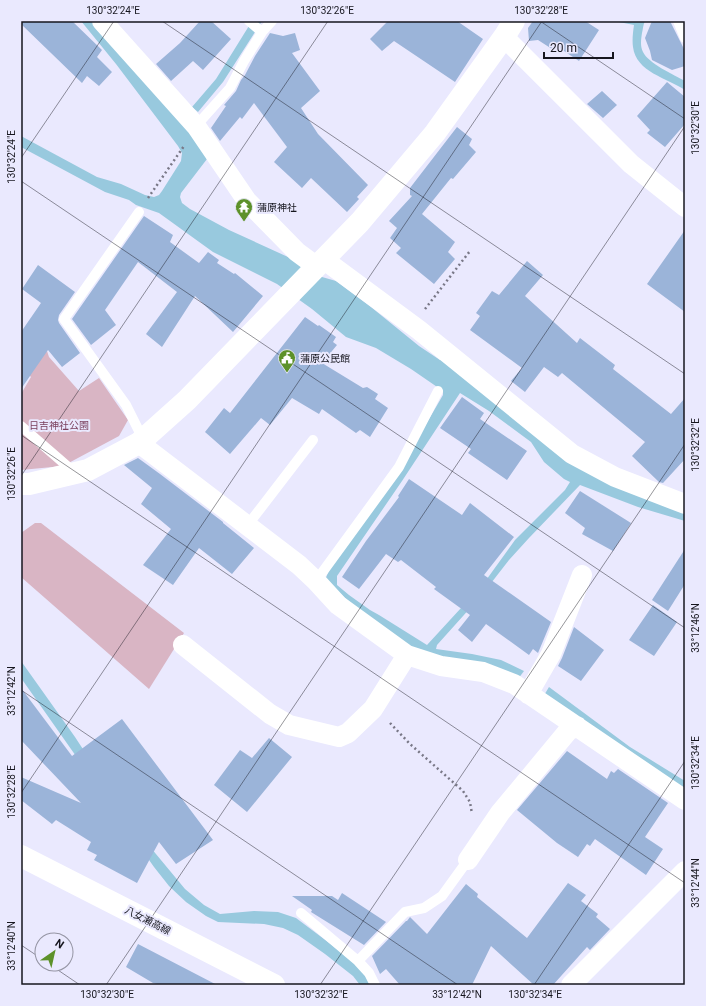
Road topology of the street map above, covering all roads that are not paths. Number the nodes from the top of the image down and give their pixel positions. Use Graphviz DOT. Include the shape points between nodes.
graph roads {
  1 [pos="102,21"];
  2 [pos="249,21"];
  3 [pos="272,21"];
  4 [pos="678,21"];
  5 [pos="507,27"];
  6 [pos="262,32"];
  7 [pos="685,38"];
  8 [pos="196,126"];
  9 [pos="685,207"];
  10 [pos="139,212"];
  11 [pos="318,265"];
  12 [pos="438,391"];
  13 [pos="21,426"];
  14 [pos="312,440"];
  15 [pos="141,441"];
  16 [pos="75,473"];
  17 [pos="21,484"];
  18 [pos="685,504"];
  19 [pos="247,526"];
  20 [pos="582,575"];
  21 [pos="316,581"];
  22 [pos="183,645"];
  23 [pos="407,655"];
  24 [pos="528,694"];
  25 [pos="577,726"];
  26 [pos="685,800"];
  27 [pos="21,856"];
  28 [pos="471,856"];
  29 [pos="685,871"];
  30 [pos="301,913"];
  31 [pos="358,961"];
  32 [pos="274,985"];
  33 [pos="374,985"];
  34 [pos="571,985"];
  1 -- 8 [label="street"];
  2 -- 6 [label="lane"];
  3 -- 6 [label="lane"];
  4 -- 7 [label="lane"];
  5 -- 9 [label="street" via="631,164"];
  5 -- 11 [label="street" via="435,133 360,222"];
  6 -- 8 [label="lane" via="230,88"];
  8 -- 11 [label="street" via="247,201 297,252"];
  10 -- 15 [label="lane" via="64,319 126,405"];
  11 -- 15 [label="street" via="187,400"];
  11 -- 18 [label="street" via="412,325 572,454 615,477"];
  12 -- 21 [label="lane" via="399,467"];
  13 -- 16 [label="lane"];
  14 -- 19 [label="lane"];
  15 -- 16 [label="street" via="88,470"];
  15 -- 19 [label="street"];
  16 -- 17 [label="street"];
  19 -- 21 [label="street"];
  20 -- 24 [label="street" via="551,654"];
  21 -- 23 [label="street" via="338,605"];
  22 -- 23 [label="street" via="270,714 289,725 339,737 348,734 373,710"];
  23 -- 24 [label="street" via="441,666 483,672 514,684"];
  24 -- 25 [label="street"];
  25 -- 26 [label="street"];
  25 -- 28 [label="street" via="568,731 500,814"];
  27 -- 32 [label="street, 八女瀬高線"];
  28 -- 31 [label="lane" via="442,896 424,908 404,912"];
  29 -- 34 [label="street"];
  30 -- 31 [label="lane"];
  31 -- 33 [label="lane" via="369,973"];
}
